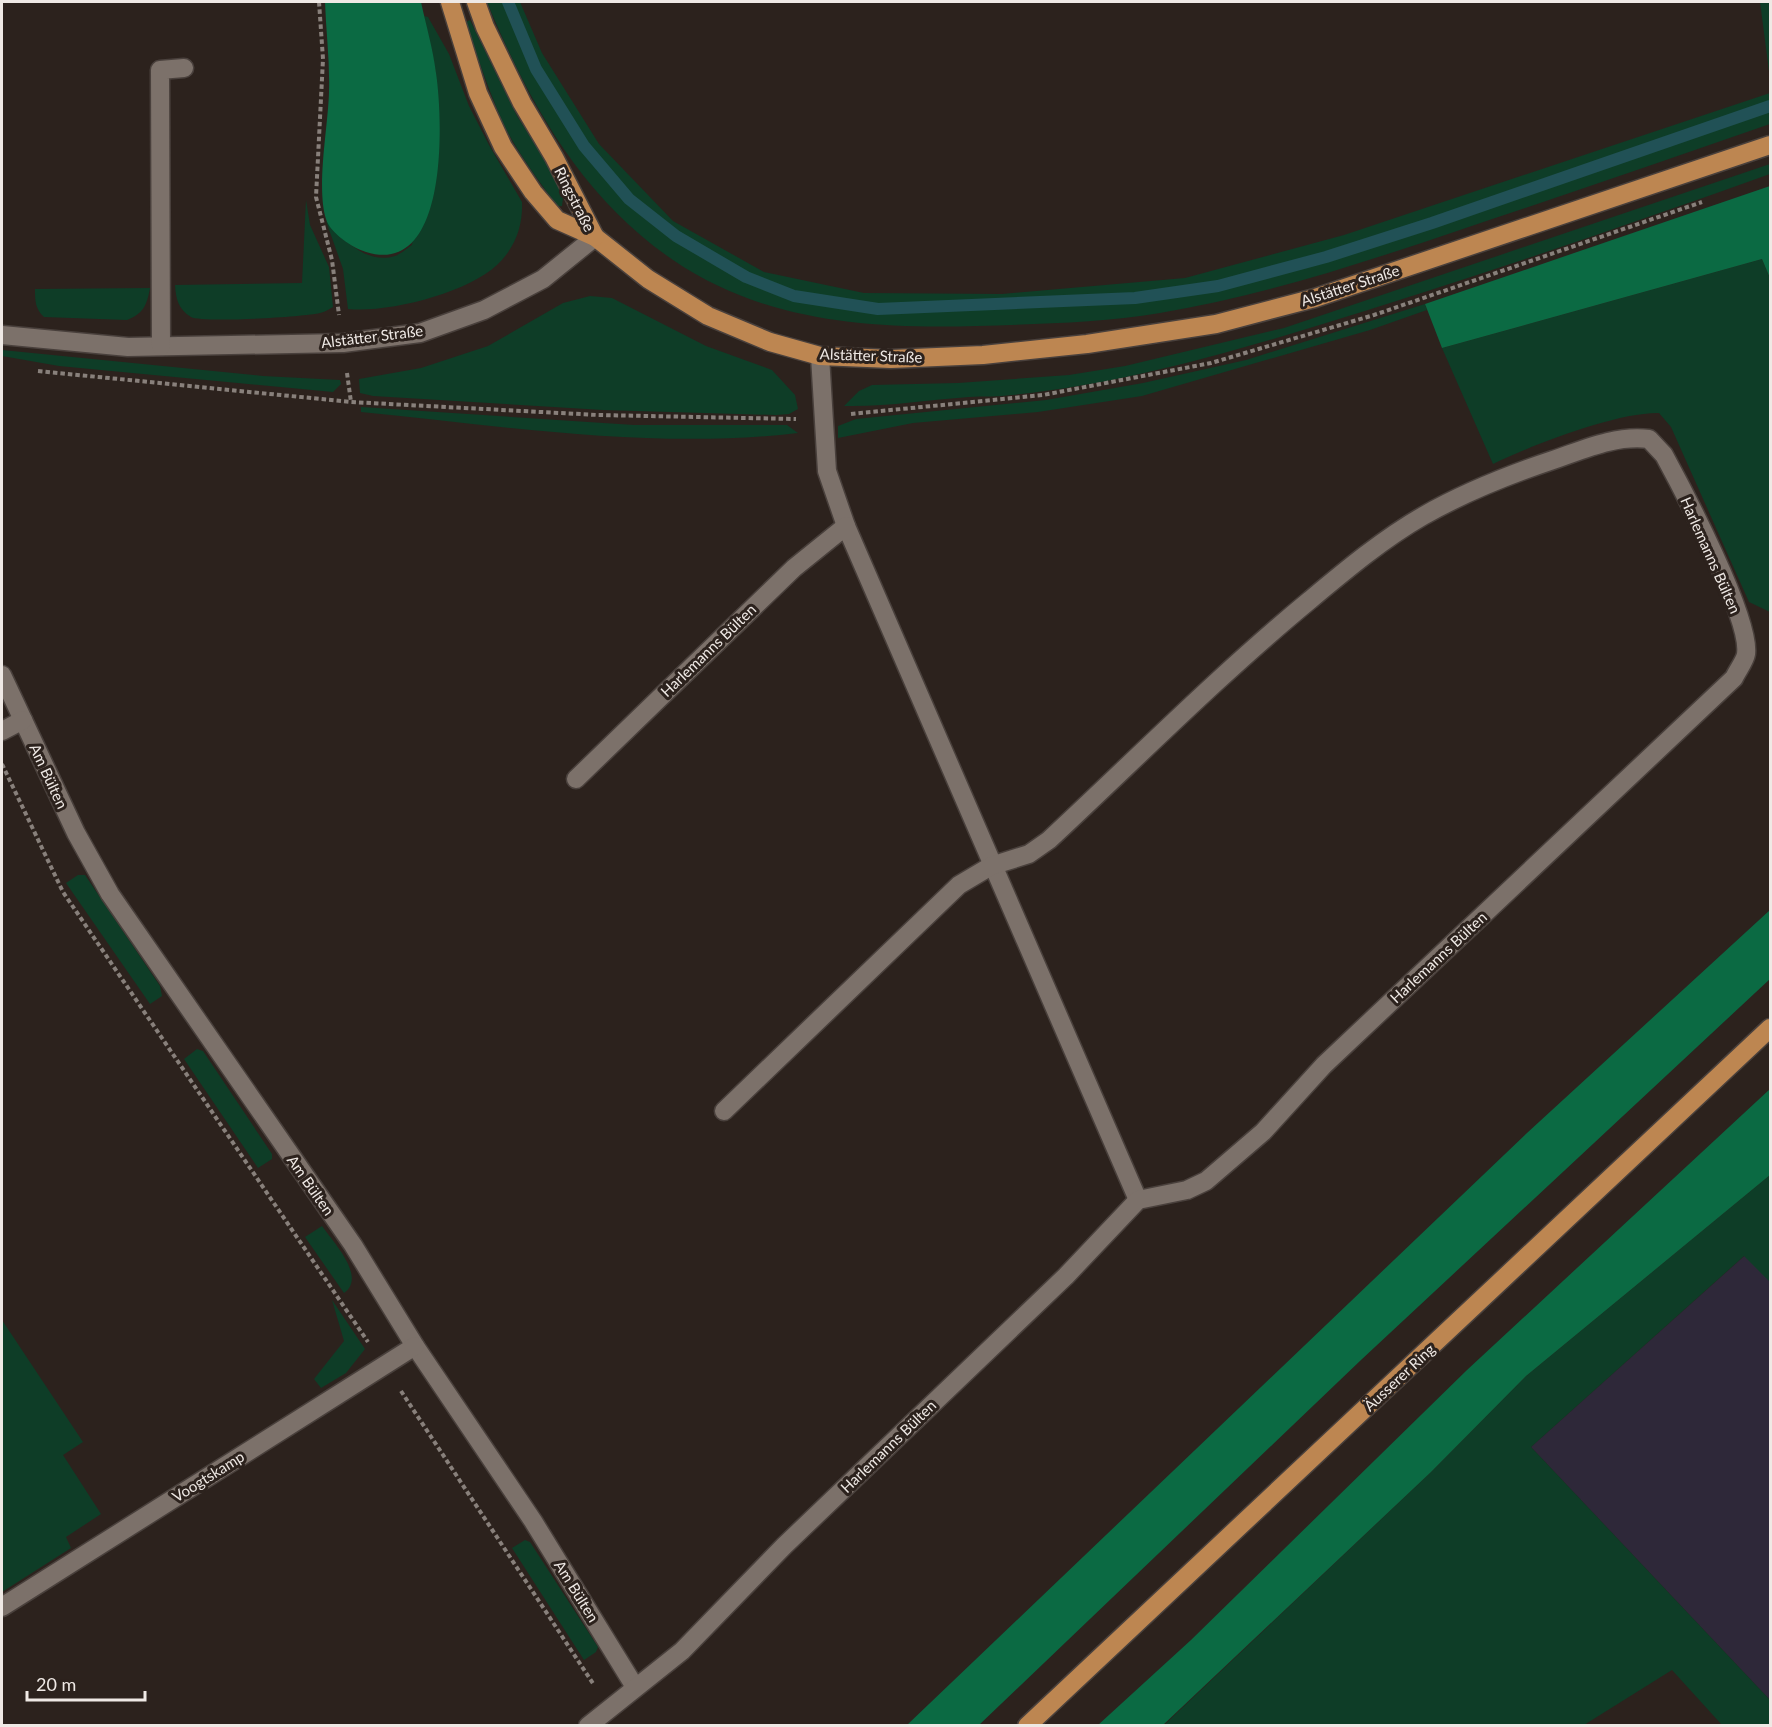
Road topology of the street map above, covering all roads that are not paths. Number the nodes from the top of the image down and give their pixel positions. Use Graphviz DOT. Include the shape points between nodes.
graph roads {
  1 [pos="450,2"];
  2 [pos="476,2"];
  3 [pos="184,68"];
  4 [pos="1770,145"];
  5 [pos="595,237"];
  6 [pos="2,335"];
  7 [pos="161,346"];
  8 [pos="820,356"];
  9 [pos="846,526"];
  10 [pos="2,675"];
  11 [pos="23,720"];
  12 [pos="2,731"];
  13 [pos="576,779"];
  14 [pos="991,866"];
  15 [pos="1770,1028"];
  16 [pos="724,1111"];
  17 [pos="1138,1200"];
  18 [pos="415,1346"];
  19 [pos="2,1607"];
  20 [pos="635,1687"];
  21 [pos="588,1725"];
  22 [pos="1027,1725"];
  1 -- 5 [label="main road, Ringstraße" via="478,93 503,147 557,220"];
  2 -- 5 [label="main road, Ringstraße" via="522,103"];
  3 -- 7 [label="street" via="160,70"];
  4 -- 8 [label="main road, Alstätter Straße" via="1315,298 1216,324 1087,344 983,354 891,359"];
  5 -- 7 [label="street, Alstätter Straße" via="543,279 484,310 420,333 343,343"];
  5 -- 8 [label="main road, Alstätter Straße" via="648,279 708,316 770,342"];
  6 -- 7 [label="street, Alstätter Straße" via="128,347"];
  8 -- 9 [label="street" via="827,471"];
  9 -- 13 [label="street, Harlemanns Bülten" via="794,568"];
  9 -- 14 [label="street"];
  10 -- 11 [label="street, Am Bülten"];
  11 -- 12 [label="street"];
  11 -- 18 [label="street, Am Bülten" via="76,833 110,894 352,1245"];
  14 -- 16 [label="street, Harlemanns Bülten" via="959,885"];
  14 -- 17 [label="street"];
  14 -- 17 [label="street, Harlemanns Bülten" via="1029,854 1049,840 1265,637 1354,563 1421,517 1517,472 1611,440 1649,439 1664,455 1743,627 1746,655 1734,678 1324,1065 1232,1160 1206,1181 1187,1190"];
  15 -- 22 [label="main road, Äusserer Ring"];
  17 -- 20 [label="street, Harlemanns Bülten" via="1066,1276 784,1546 682,1651"];
  18 -- 19 [label="street, Voogtskamp"];
  18 -- 20 [label="street, Am Bülten" via="533,1521"];
  20 -- 21 [label="street, Harlemanns Bülten"];
}
